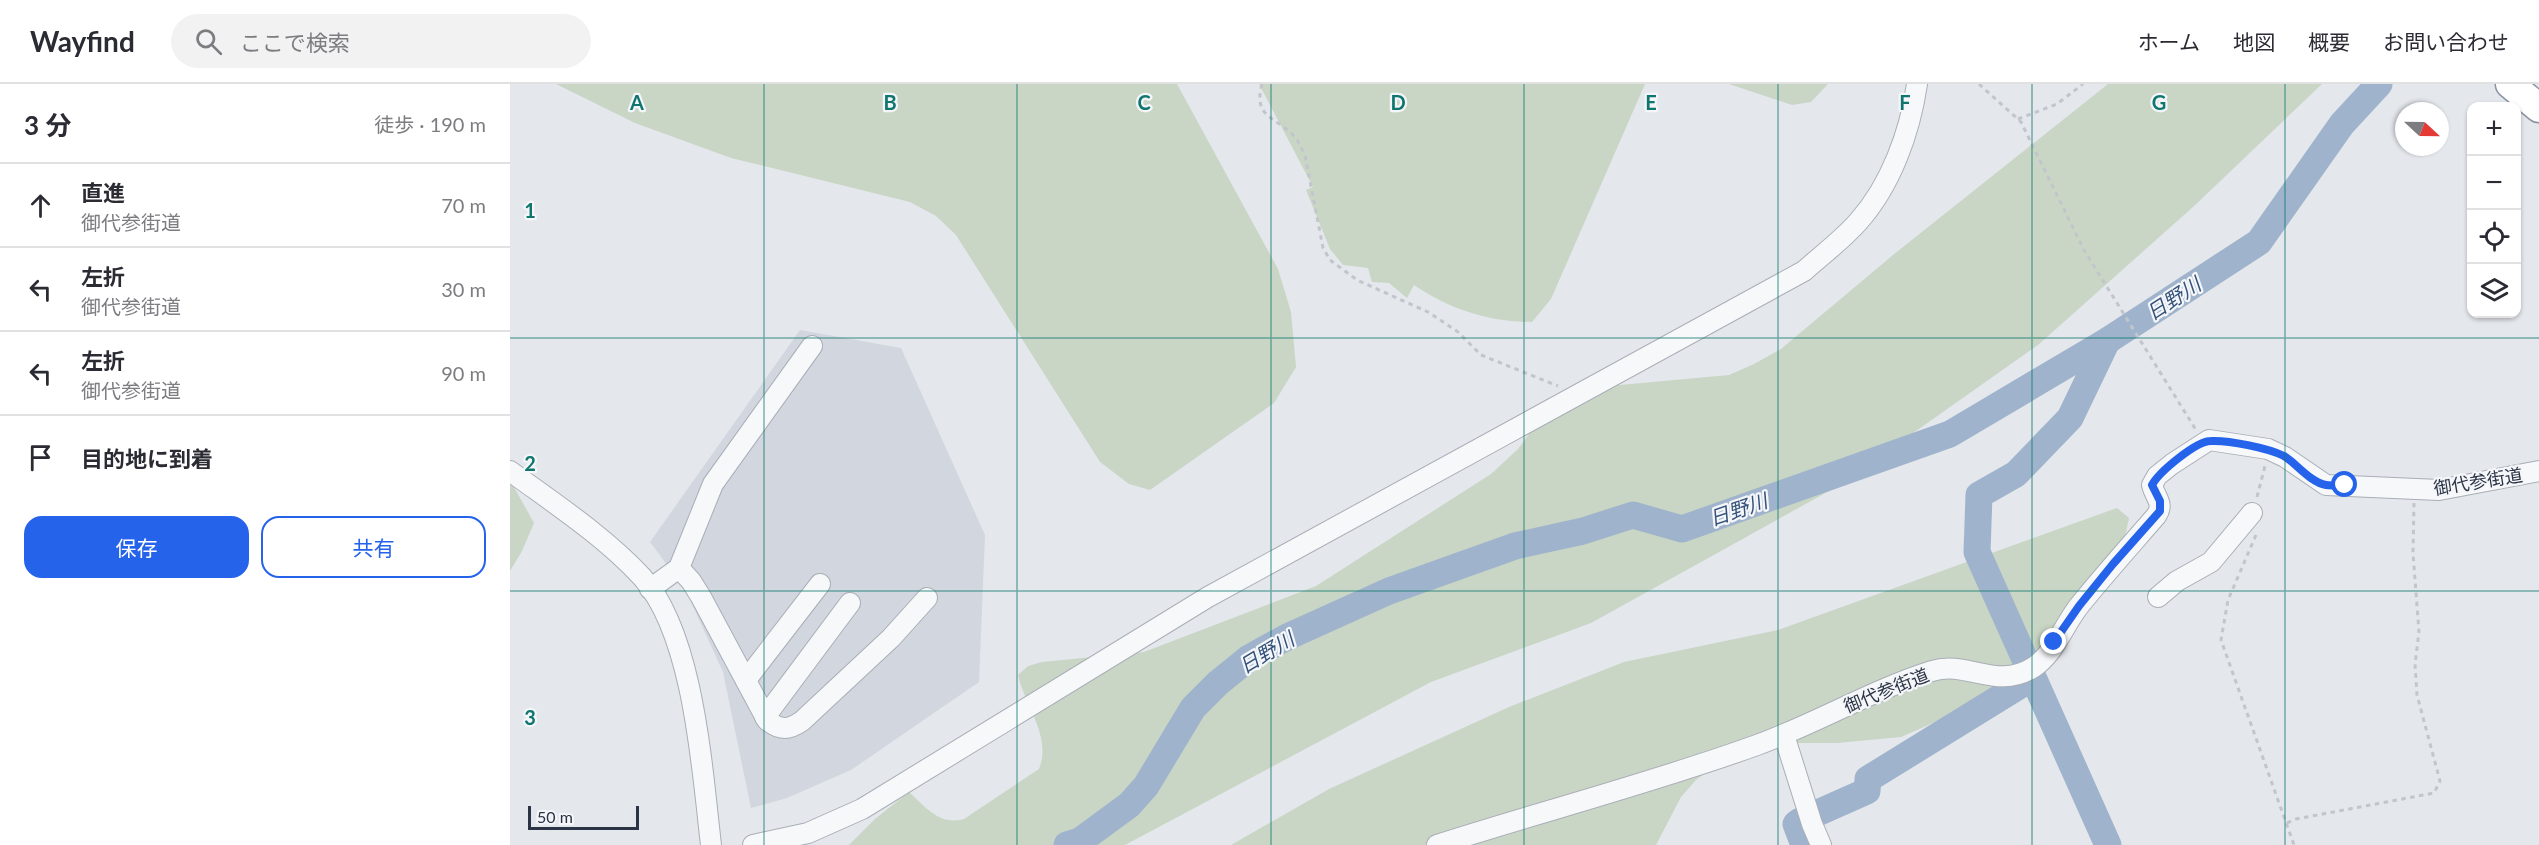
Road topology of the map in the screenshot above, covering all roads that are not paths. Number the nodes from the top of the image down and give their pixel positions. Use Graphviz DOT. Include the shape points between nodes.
graph roads {
  1 [pos="1917,84"];
  2 [pos="812,346"];
  3 [pos="510,471"];
  4 [pos="2539,471"];
  5 [pos="2252,513"];
  6 [pos="679,568"];
  7 [pos="820,584"];
  8 [pos="650,589"];
  9 [pos="2158,597"];
  10 [pos="927,598"];
  11 [pos="850,603"];
  12 [pos="746,680"];
  13 [pos="765,717"];
  14 [pos="1784,735"];
  15 [pos="711,845"];
  16 [pos="753,845"];
  17 [pos="1437,845"];
  18 [pos="1821,845"];
  1 -- 16 [label="street" via="1907,132 1885,182 1859,220 1803,271 1208,597 862,809 808,832"];
  2 -- 6 [label="street" via="713,484"];
  3 -- 8 [label="street" via="621,556"];
  4 -- 14 [label="street, 御代参街道" via="2439,490 2326,485 2268,449 2209,440 2157,476 2152,485 2160,511 2073,614 2046,657 2030,669 2002,678 1936,670 1874,692"];
  5 -- 9 [label="street" via="2211,562"];
  6 -- 8 [label="street"];
  6 -- 12 [label="street" via="691,580"];
  7 -- 12 [label="street"];
  8 -- 15 [label="street" via="681,653 694,712"];
  10 -- 13 [label="street" via="891,638 802,721 782,729"];
  11 -- 13 [label="street"];
  12 -- 13 [label="street"];
  14 -- 17 [label="street, 御代参街道"];
  14 -- 18 [label="street"];
}
